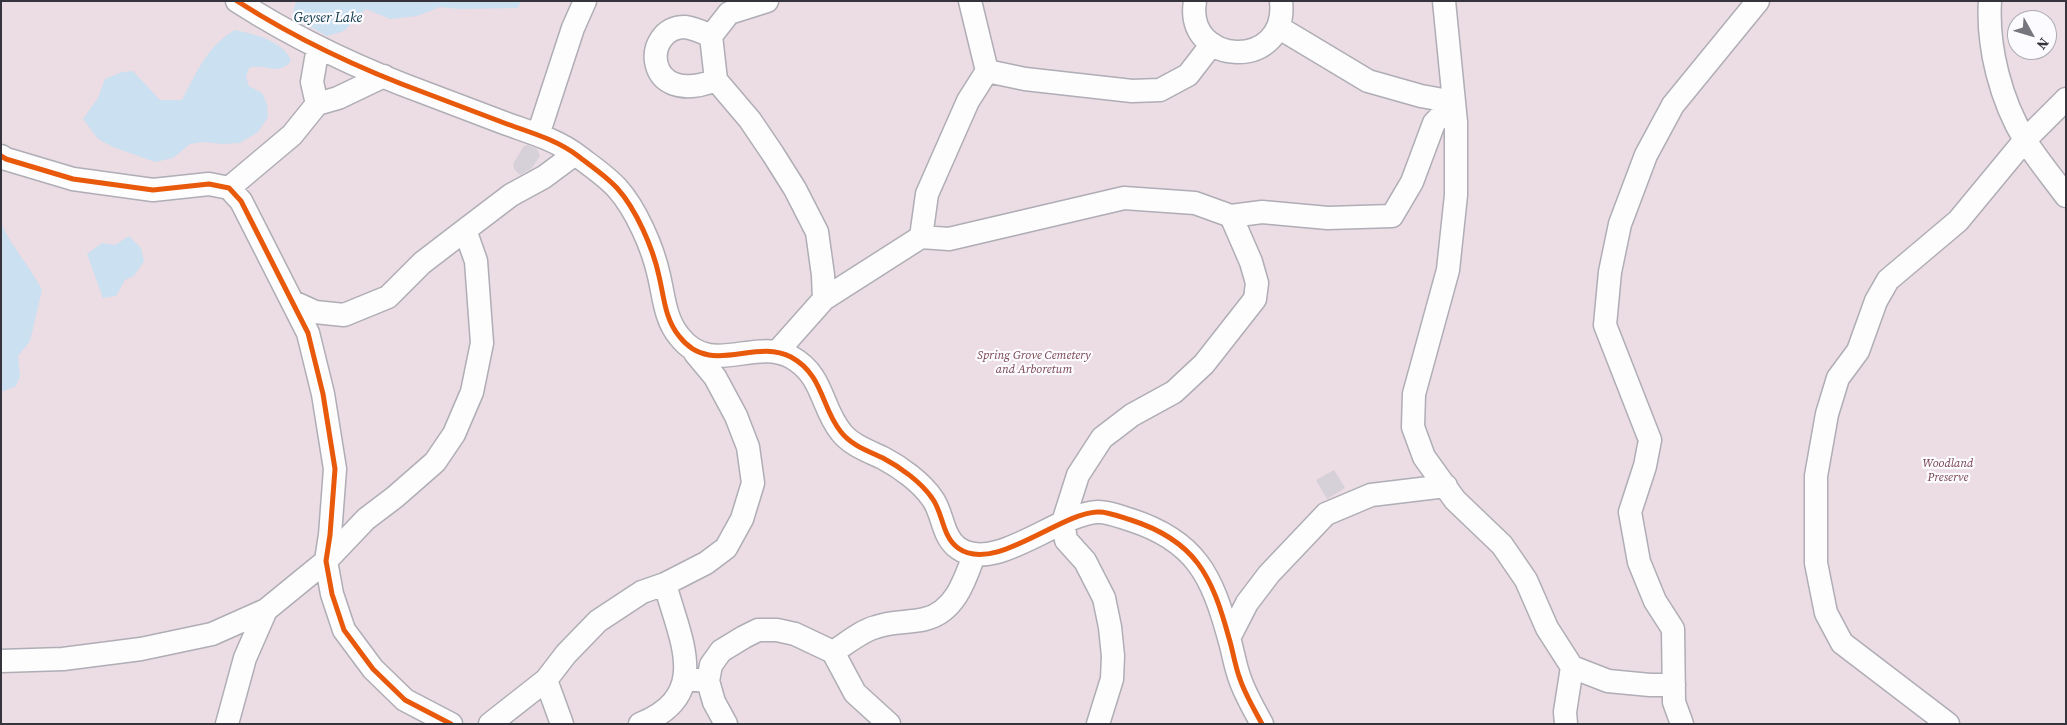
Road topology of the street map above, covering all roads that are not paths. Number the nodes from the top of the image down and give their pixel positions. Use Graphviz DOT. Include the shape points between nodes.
graph roads {
  1 [pos="237,1"];
  2 [pos="585,1"];
  3 [pos="767,1"];
  4 [pos="970,1"];
  5 [pos="1195,1"];
  6 [pos="1281,1"];
  7 [pos="1444,1"];
  8 [pos="1758,1"];
  9 [pos="1990,1"];
  10 [pos="731,7"];
  11 [pos="1278,27"];
  12 [pos="710,36"];
  13 [pos="1212,44"];
  14 [pos="318,47"];
  15 [pos="987,71"];
  16 [pos="384,76"];
  17 [pos="716,80"];
  18 [pos="2066,99"];
  19 [pos="1454,102"];
  20 [pos="317,104"];
  21 [pos="538,135"];
  22 [pos="2025,140"];
  23 [pos="575,154"];
  24 [pos="1,156"];
  25 [pos="229,188"];
  26 [pos="2066,196"];
  27 [pos="1231,216"];
  28 [pos="465,230"];
  29 [pos="921,237"];
  30 [pos="824,299"];
  31 [pos="293,302"];
  32 [pos="777,352"];
  33 [pos="695,353"];
  34 [pos="1446,486"];
  35 [pos="1063,522"];
  36 [pos="974,555"];
  37 [pos="326,561"];
  38 [pos="665,584"];
  39 [pos="266,610"];
  40 [pos="1229,638"];
  41 [pos="833,652"];
  42 [pos="1,661"];
  43 [pos="1572,667"];
  44 [pos="546,680"];
  45 [pos="697,680"];
  46 [pos="1674,685"];
  47 [pos="228,724"];
  48 [pos="451,724"];
  49 [pos="490,724"];
  50 [pos="562,724"];
  51 [pos="640,724"];
  52 [pos="726,724"];
  53 [pos="889,724"];
  54 [pos="1098,724"];
  55 [pos="1262,724"];
  56 [pos="1566,724"];
  57 [pos="1682,724"];
  58 [pos="1948,724"];
  1 -- 14 [label="street"];
  2 -- 21 [label="street"];
  3 -- 10 [label="street"];
  4 -- 15 [label="street"];
  5 -- 13 [label="street" via="1194,18 1199,30"];
  6 -- 11 [label="street"];
  7 -- 19 [label="street"];
  8 -- 46 [label="street" via="1673,106 1646,155 1620,224 1610,272 1605,325 1650,440 1630,512 1639,562 1655,601 1673,629"];
  9 -- 22 [label="street" via="1988,19 1998,83"];
  10 -- 12 [label="street"];
  11 -- 13 [label="street" via="1260,47 1247,52 1233,53"];
  11 -- 19 [label="street" via="1368,81"];
  12 -- 17 [label="street"];
  12 -- 17 [label="street" via="683,27 669,32 656,51 655,63 660,74 678,86 692,87"];
  13 -- 15 [label="street" via="1188,75 1160,90 1132,91 1025,79"];
  14 -- 16 [label="street"];
  14 -- 20 [label="street" via="312,82"];
  15 -- 29 [label="street" via="968,101 927,194"];
  16 -- 20 [label="street" via="338,98"];
  16 -- 21 [label="street"];
  17 -- 30 [label="street" via="773,154 817,232"];
  18 -- 22 [label="street"];
  19 -- 27 [label="street" via="1434,122 1412,182 1392,216 1328,218 1262,212"];
  19 -- 34 [label="street" via="1456,195 1448,270 1414,394 1413,427 1424,457"];
  20 -- 25 [label="street" via="292,135"];
  21 -- 23 [label="street"];
  22 -- 26 [label="street"];
  22 -- 58 [label="street" via="1958,221 1888,280 1876,301 1858,351 1838,378 1827,414 1816,476 1816,563 1826,613 1842,643"];
  23 -- 28 [label="street" via="544,177 511,195"];
  23 -- 33 [label="street" via="617,188 631,209 649,243 666,311 678,336"];
  24 -- 25 [label="street" via="73,180 153,190 209,184"];
  25 -- 31 [label="street" via="242,200"];
  27 -- 29 [label="street" via="1195,202 1124,198 949,239"];
  27 -- 35 [label="street" via="1257,282 1255,299 1204,364 1174,392 1132,414 1102,438 1078,475"];
  28 -- 31 [label="street" via="422,263 388,297 379,301 344,315 315,312"];
  28 -- 37 [label="street" via="476,261 482,343 472,392 454,434 435,462 366,519"];
  29 -- 30 [label="street"];
  30 -- 32 [label="street"];
  31 -- 37 [label="street" via="308,333 324,394 335,469"];
  32 -- 33 [label="street" via="722,357"];
  32 -- 36 [label="street" via="792,357 806,369 820,387 829,413 842,434 860,448 887,460 912,477 933,498 950,539 958,548"];
  33 -- 38 [label="street" via="715,377 736,416 748,447 753,483 742,519 726,548 706,563"];
  34 -- 40 [label="street" via="1371,494 1326,514 1269,574"];
  34 -- 43 [label="street" via="1455,500 1502,545 1526,580 1547,628"];
  35 -- 36 [label="street" via="1016,547"];
  35 -- 40 [label="street" via="1097,512 1150,526 1175,540 1198,562 1216,592"];
  35 -- 54 [label="street" via="1066,540 1086,561 1104,598 1110,627 1112,679"];
  36 -- 41 [label="street" via="956,597 941,612 926,619 874,627"];
  37 -- 39 [label="street"];
  37 -- 48 [label="street" via="332,594 344,630 373,670 405,700"];
  38 -- 44 [label="street" via="642,592 598,621"];
  38 -- 45 [label="street"];
  39 -- 42 [label="street" via="212,634 141,649 64,659"];
  39 -- 47 [label="street" via="244,658"];
  40 -- 55 [label="street" via="1240,680"];
  41 -- 45 [label="street" via="795,634 758,630 721,651"];
  41 -- 53 [label="street" via="855,693"];
  43 -- 46 [label="street" via="1608,681"];
  43 -- 56 [label="street" via="1564,712"];
  44 -- 49 [label="street"];
  44 -- 50 [label="street"];
  45 -- 51 [label="street" via="654,718"];
  45 -- 52 [label="street"];
  46 -- 57 [label="street" via="1674,702"];
}
